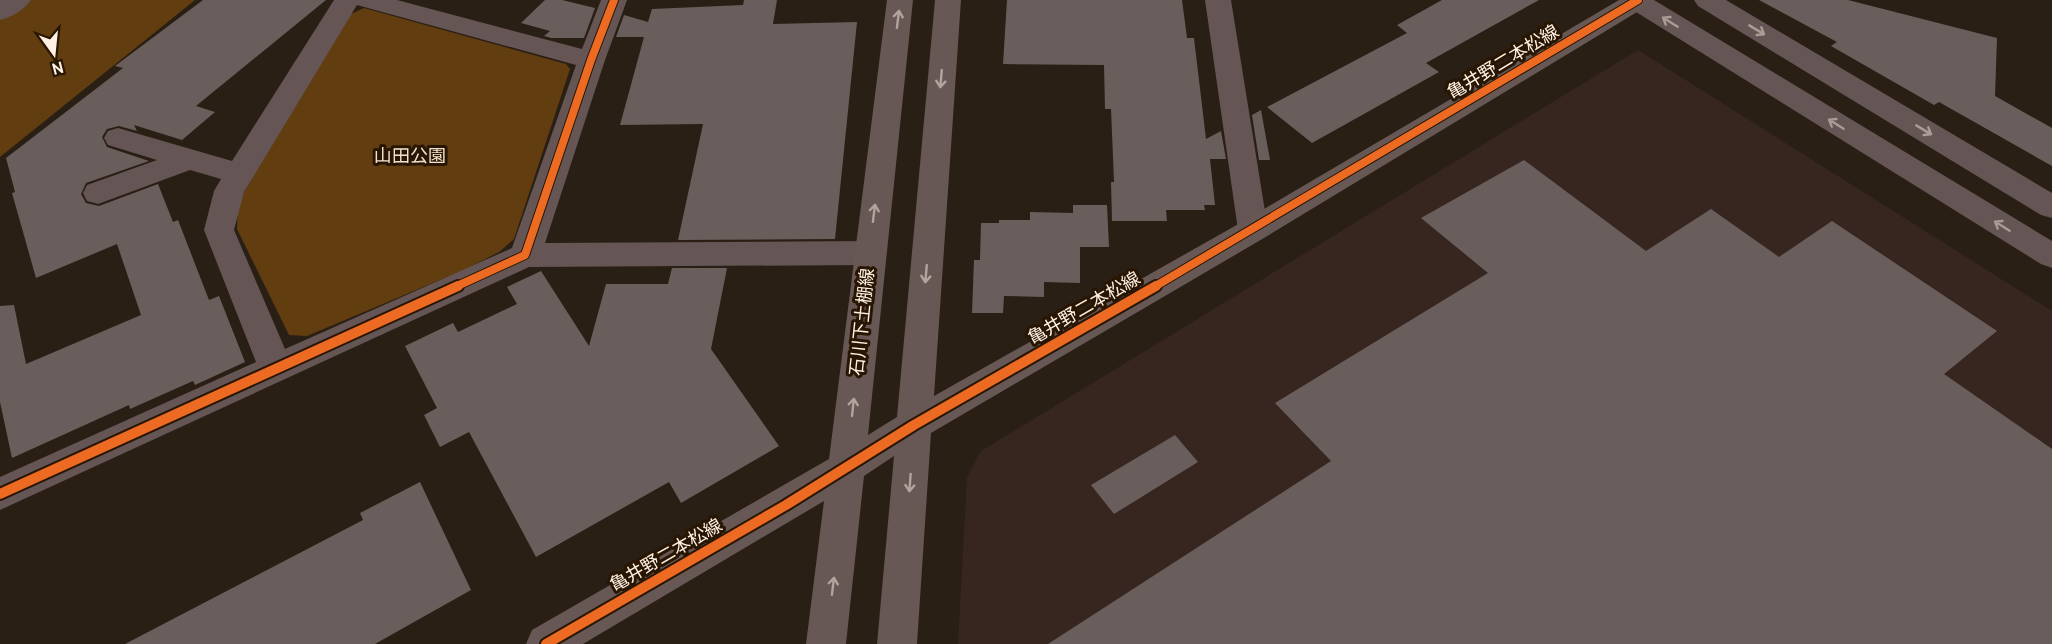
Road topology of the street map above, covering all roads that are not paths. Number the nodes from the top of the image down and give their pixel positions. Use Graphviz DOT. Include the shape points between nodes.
graph roads {
  1 [pos="18,0"];
  2 [pos="347,0"];
  3 [pos="367,0"];
  4 [pos="614,0"];
  5 [pos="900,0"];
  6 [pos="948,0"];
  7 [pos="1218,0"];
  8 [pos="1638,0"];
  9 [pos="1707,0"];
  10 [pos="0,12"];
  11 [pos="591,60"];
  12 [pos="118,138"];
  13 [pos="189,159"];
  14 [pos="240,174"];
  15 [pos="98,193"];
  16 [pos="2052,207"];
  17 [pos="1253,230"];
  18 [pos="869,253"];
  19 [pos="525,255"];
  20 [pos="2052,256"];
  21 [pos="276,369"];
  22 [pos="914,424"];
  23 [pos="847,465"];
  24 [pos="0,494"];
  25 [pos="546,644"];
  26 [pos="826,644"];
  27 [pos="897,644"];
  1 -- 10 [label="street"];
  2 -- 14 [label="street"];
  3 -- 11 [label="street"];
  4 -- 11 [label="street"];
  18 -- 5 [label="street, 石川下土棚線, one-way"];
  6 -- 22 [label="street, one-way"];
  7 -- 17 [label="street"];
  8 -- 17 [label="street, 亀井野二本松線"];
  20 -- 8 [label="street, one-way"];
  9 -- 16 [label="street, one-way"];
  11 -- 19 [label="street"];
  12 -- 13 [label="street"];
  13 -- 14 [label="street"];
  13 -- 15 [label="street"];
  14 -- 21 [label="street" via="229,192 219,230"];
  17 -- 22 [label="street, 亀井野二本松線"];
  18 -- 19 [label="street"];
  23 -- 18 [label="street, 石川下土棚線, one-way"];
  19 -- 21 [label="street"];
  21 -- 24 [label="street"];
  22 -- 23 [label="street, 亀井野二本松線"];
  22 -- 27 [label="street, one-way"];
  23 -- 25 [label="street, 亀井野二本松線" via="786,505"];
  26 -- 23 [label="street, 石川下土棚線, one-way"];
}
